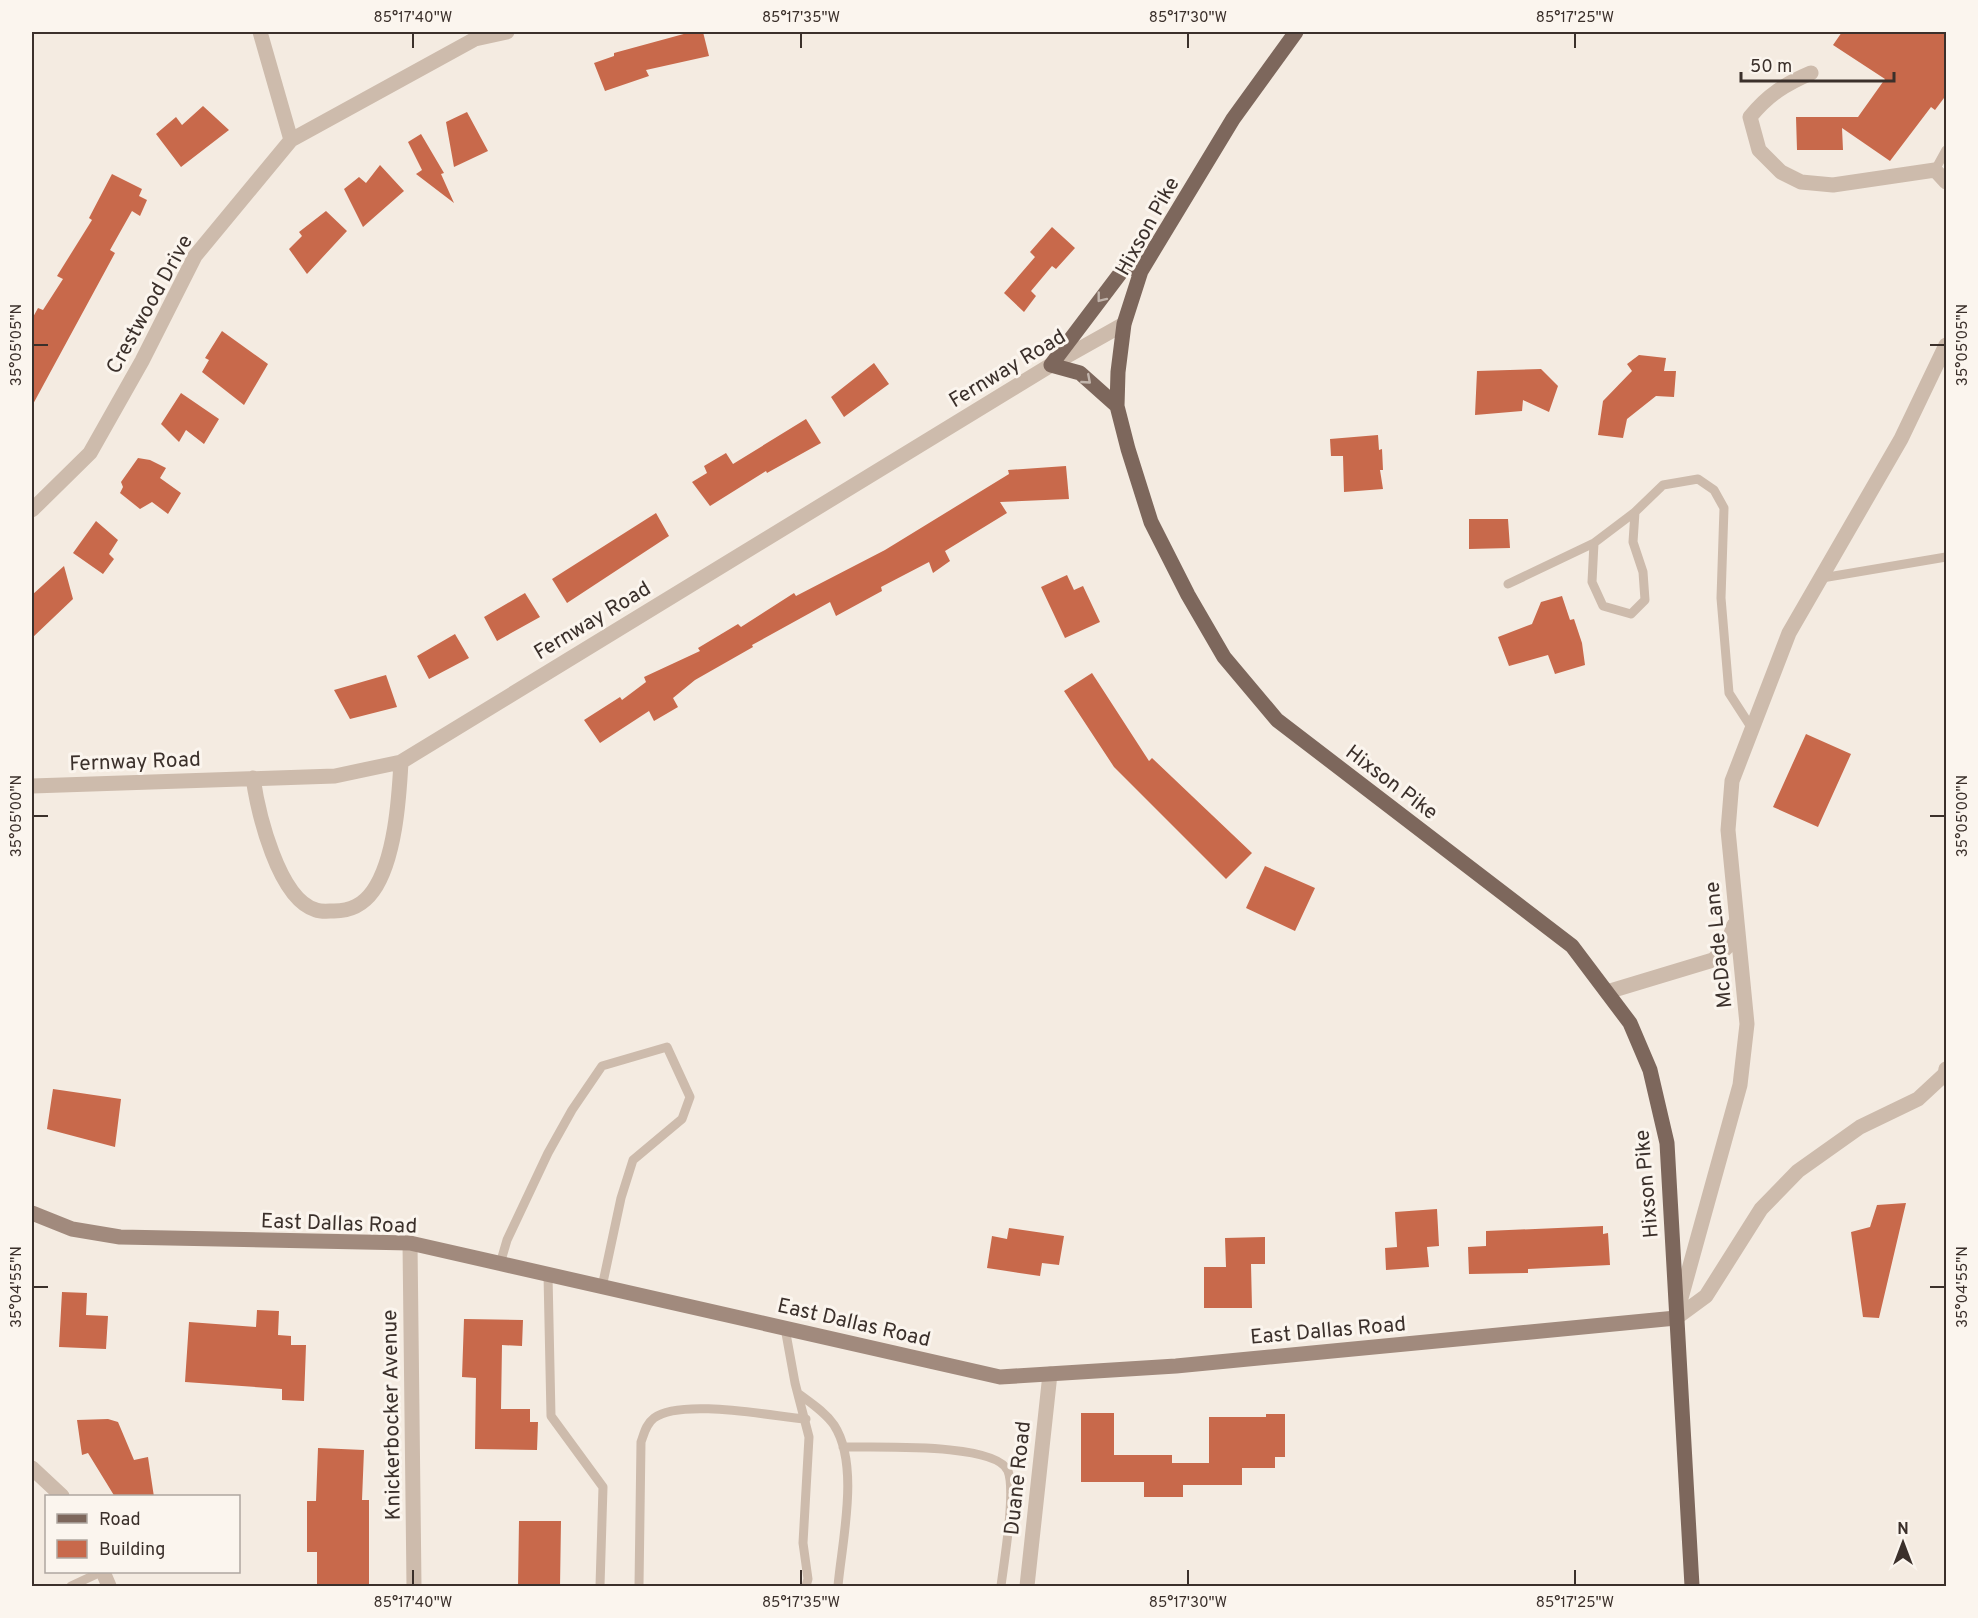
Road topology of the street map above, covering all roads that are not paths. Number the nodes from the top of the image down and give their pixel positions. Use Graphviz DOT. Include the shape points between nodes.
graph roads {
  1 [pos="260,32"];
  2 [pos="507,32"];
  3 [pos="1296,32"];
  4 [pos="1811,73"];
  5 [pos="291,140"];
  6 [pos="1947,150"];
  7 [pos="1935,170"];
  8 [pos="1947,182"];
  9 [pos="1146,263"];
  10 [pos="1124,324"];
  11 [pos="1947,345"];
  12 [pos="1051,365"];
  13 [pos="1117,406"];
  14 [pos="32,510"];
  15 [pos="1635,512"];
  16 [pos="1594,543"];
  17 [pos="1947,556"];
  18 [pos="1822,578"];
  19 [pos="1508,584"];
  20 [pos="1751,727"];
  21 [pos="400,762"];
  22 [pos="252,778"];
  23 [pos="32,786"];
  24 [pos="1735,921"];
  25 [pos="1607,992"];
  26 [pos="1947,1069"];
  27 [pos="32,1213"];
  28 [pos="410,1243"];
  29 [pos="500,1264"];
  30 [pos="548,1275"];
  31 [pos="602,1287"];
  32 [pos="1676,1318"];
  33 [pos="785,1328"];
  34 [pos="1050,1374"];
  35 [pos="799,1394"];
  36 [pos="806,1419"];
  37 [pos="843,1448"];
  38 [pos="32,1468"];
  39 [pos="60,1495"];
  40 [pos="100,1573"];
  41 [pos="102,1573"];
  42 [pos="71,1587"];
  43 [pos="109,1587"];
  44 [pos="414,1587"];
  45 [pos="600,1587"];
  46 [pos="639,1587"];
  47 [pos="806,1587"];
  48 [pos="838,1587"];
  49 [pos="1001,1587"];
  50 [pos="1027,1587"];
  51 [pos="1692,1587"];
  1 -- 5 [label="street"];
  2 -- 5 [label="street, Crestwood Drive" via="475,39"];
  3 -- 9 [label="main road, Hixson Pike" via="1233,119"];
  4 -- 7 [label="street" via="1785,84 1750,117 1759,150 1781,172 1801,182 1833,185"];
  5 -- 14 [label="street, Crestwood Drive" via="195,255 90,453"];
  6 -- 7 [label="lane"];
  7 -- 8 [label="street"];
  9 -- 10 [label="main road, Hixson Pike"];
  9 -- 12 [label="main road, one-way" via="1122,271"];
  10 -- 12 [label="street, Fernway Road"];
  10 -- 13 [label="main road, Hixson Pike"];
  11 -- 18 [label="street, McDade Lane" via="1901,439"];
  12 -- 13 [label="main road, one-way" via="1080,373"];
  12 -- 21 [label="street, Fernway Road"];
  13 -- 25 [label="main road, Hixson Pike" via="1151,522 1188,595 1232,666 1277,720 1572,946"];
  15 -- 16 [label="lane"];
  15 -- 16 [label="lane" via="1634,543 1643,572 1645,600 1631,614 1603,606 1592,582"];
  15 -- 20 [label="lane" via="1663,486 1698,479 1714,490 1724,508 1721,598 1729,693"];
  16 -- 19 [label="lane"];
  17 -- 18 [label="lane"];
  18 -- 20 [label="street, McDade Lane" via="1788,633"];
  20 -- 24 [label="street, McDade Lane" via="1732,781 1728,830"];
  21 -- 22 [label="street, Fernway Road" via="335,776"];
  21 -- 22 [label="street" via="398,816 381,876 363,903 346,911 315,910 295,894 278,869 258,812"];
  22 -- 23 [label="street, Fernway Road"];
  24 -- 25 [label="street" via="1726,948 1713,960"];
  24 -- 32 [label="street, McDade Lane" via="1747,1024 1740,1085"];
  25 -- 32 [label="main road, Hixson Pike" via="1630,1023 1650,1070 1667,1143"];
  26 -- 32 [label="street" via="1918,1099 1860,1127 1798,1171 1761,1209 1706,1296"];
  27 -- 28 [label="street, East Dallas Road" via="72,1229 120,1237"];
  28 -- 29 [label="street, East Dallas Road"];
  28 -- 44 [label="street, Knickerbocker Avenue"];
  29 -- 30 [label="street, East Dallas Road"];
  29 -- 31 [label="lane" via="507,1240 548,1153 602,1066 667,1047 690,1097 682,1119 633,1160"];
  30 -- 31 [label="street, East Dallas Road"];
  30 -- 45 [label="lane" via="551,1416 603,1487"];
  31 -- 33 [label="street, East Dallas Road"];
  32 -- 34 [label="street, East Dallas Road" via="1176,1366"];
  32 -- 51 [label="main road, Hixson Pike"];
  33 -- 34 [label="street, East Dallas Road" via="1000,1377"];
  33 -- 35 [label="lane"];
  34 -- 50 [label="street, Duane Road"];
  35 -- 36 [label="lane"];
  35 -- 37 [label="lane" via="834,1426"];
  36 -- 46 [label="lane" via="693,1407 654,1418 641,1442"];
  36 -- 47 [label="lane"];
  37 -- 48 [label="lane" via="848,1473"];
  37 -- 49 [label="lane" via="966,1450 989,1455 1004,1466 1010,1490"];
  38 -- 39 [label="street"];
  40 -- 42 [label="lane"];
  41 -- 43 [label="street"];
}
